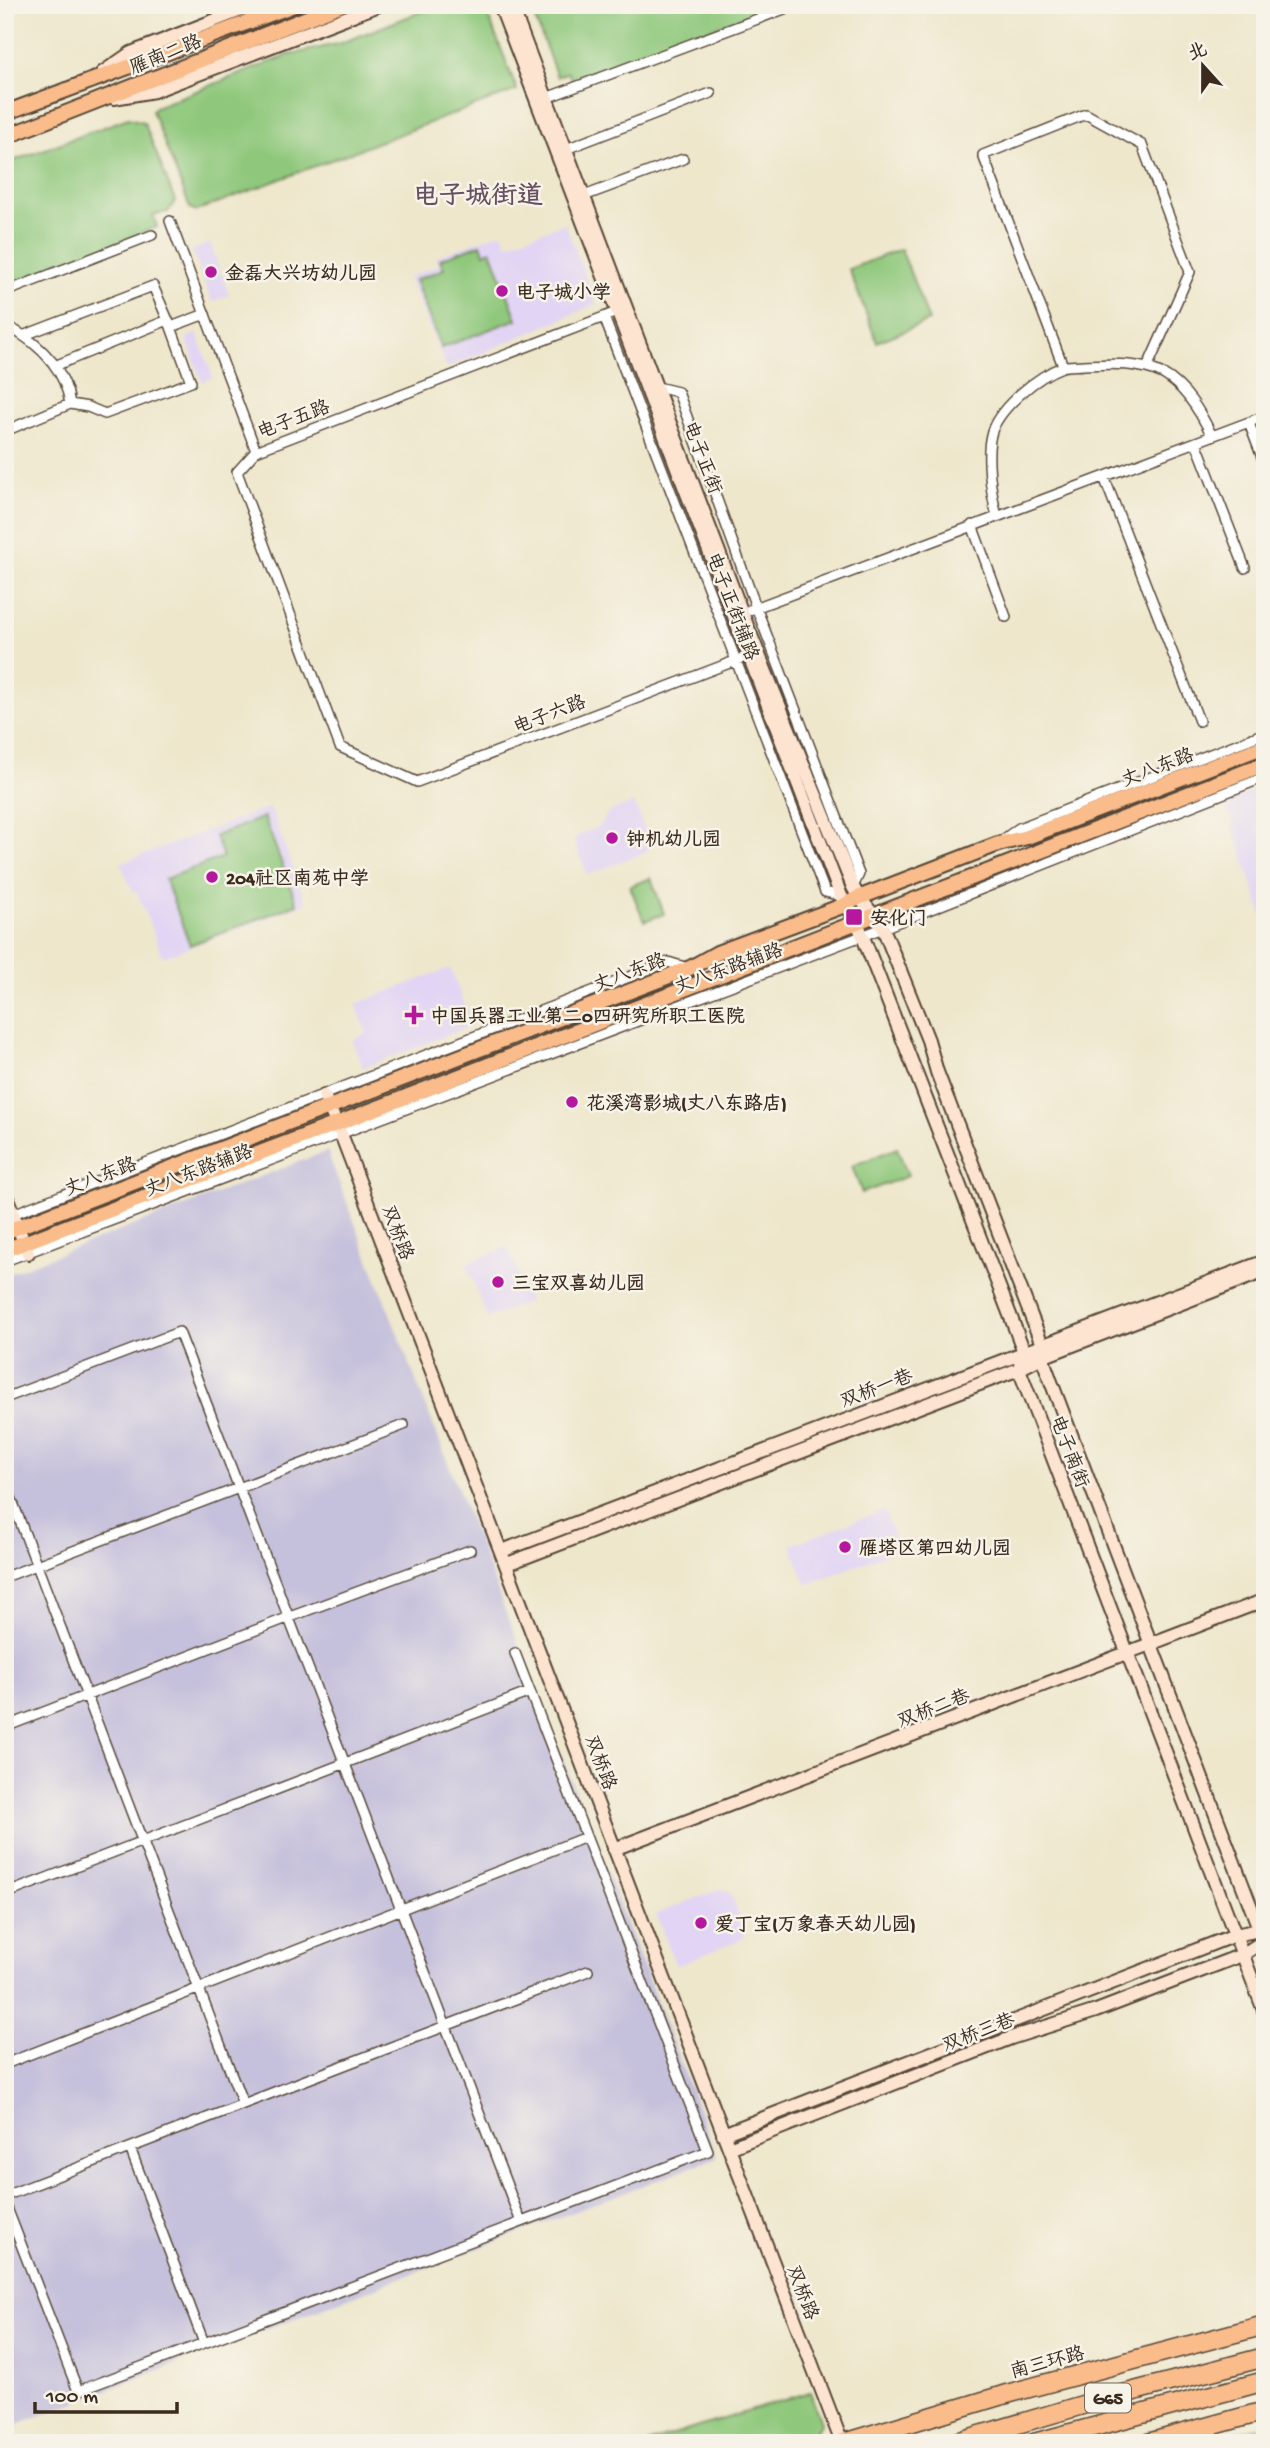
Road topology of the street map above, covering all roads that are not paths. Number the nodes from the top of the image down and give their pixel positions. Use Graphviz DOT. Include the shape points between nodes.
graph roads {
  1 [pos="254,5"];
  2 [pos="294,5"];
  3 [pos="340,5"];
  4 [pos="379,5"];
  5 [pos="500,5"];
  6 [pos="511,5"];
  7 [pos="795,5"];
  8 [pos="92,80"];
  9 [pos="712,93"];
  10 [pos="546,98"];
  11 [pos="100,100"];
  12 [pos="5,113"];
  13 [pos="5,136"];
  14 [pos="566,149"];
  15 [pos="683,159"];
  16 [pos="583,196"];
  17 [pos="170,221"];
  18 [pos="152,235"];
  19 [pos="5,292"];
  20 [pos="622,310"];
  21 [pos="205,314"];
  22 [pos="5,316"];
  23 [pos="604,317"];
  24 [pos="170,323"];
  25 [pos="25,335"];
  26 [pos="57,365"];
  27 [pos="1063,366"];
  28 [pos="1147,368"];
  29 [pos="657,387"];
  30 [pos="69,404"];
  31 [pos="1265,416"];
  32 [pos="1248,423"];
  33 [pos="5,431"];
  34 [pos="1212,436"];
  35 [pos="1196,442"];
  36 [pos="256,451"];
  37 [pos="1265,465"];
  38 [pos="1104,477"];
  39 [pos="997,516"];
  40 [pos="972,525"];
  41 [pos="1245,568"];
  42 [pos="756,607"];
  43 [pos="738,615"];
  44 [pos="1006,617"];
  45 [pos="743,658"];
  46 [pos="1199,721"];
  47 [pos="1265,733"];
  48 [pos="1265,746"];
  49 [pos="362,757"];
  50 [pos="1265,764"];
  51 [pos="1265,777"];
  52 [pos="998,844"];
  53 [pos="856,892"];
  54 [pos="843,901"];
  55 [pos="876,914"];
  56 [pos="883,928"];
  57 [pos="860,929"];
  58 [pos="326,1102"];
  59 [pos="337,1129"];
  60 [pos="5,1193"];
  61 [pos="10,1222"];
  62 [pos="26,1247"];
  63 [pos="5,1250"];
  64 [pos="5,1261"];
  65 [pos="1265,1261"];
  66 [pos="1265,1271"];
  67 [pos="1024,1352"];
  68 [pos="1042,1352"];
  69 [pos="1019,1369"];
  70 [pos="5,1398"];
  71 [pos="404,1425"];
  72 [pos="5,1482"];
  73 [pos="238,1487"];
  74 [pos="470,1550"];
  75 [pos="502,1551"];
  76 [pos="507,1564"];
  77 [pos="37,1565"];
  78 [pos="5,1577"];
  79 [pos="1265,1600"];
  80 [pos="287,1618"];
  81 [pos="1151,1644"];
  82 [pos="515,1653"];
  83 [pos="1127,1653"];
  84 [pos="530,1692"];
  85 [pos="87,1695"];
  86 [pos="5,1727"];
  87 [pos="345,1763"];
  88 [pos="586,1837"];
  89 [pos="143,1841"];
  90 [pos="614,1849"];
  91 [pos="5,1894"];
  92 [pos="401,1910"];
  93 [pos="1235,1935"];
  94 [pos="1263,1937"];
  95 [pos="1242,1955"];
  96 [pos="588,1971"];
  97 [pos="200,1988"];
  98 [pos="1265,2013"];
  99 [pos="445,2025"];
  100 [pos="5,2064"];
  101 [pos="243,2104"];
  102 [pos="723,2134"];
  103 [pos="130,2148"];
  104 [pos="729,2148"];
  105 [pos="5,2196"];
  106 [pos="5,2203"];
  107 [pos="521,2222"];
  108 [pos="1265,2326"];
  109 [pos="204,2343"];
  110 [pos="1265,2357"];
  111 [pos="1265,2381"];
  112 [pos="1265,2411"];
  113 [pos="842,2443"];
  114 [pos="953,2443"];
  115 [pos="1034,2443"];
  116 [pos="1148,2443"];
  1 -- 8 [label="street" via="131,53"];
  2 -- 8 [label="main road, 雁南二路"];
  3 -- 11 [label="main road, 雁南二路"];
  4 -- 11 [label="street" via="154,91"];
  5 -- 20 [label="street, 电子正街"];
  6 -- 10 [label="street, 电子正街"];
  7 -- 10 [label="street"];
  8 -- 12 [label="main road, 雁南二路"];
  9 -- 14 [label="street"];
  10 -- 14 [label="street, 电子正街"];
  11 -- 13 [label="main road, 雁南二路"];
  14 -- 16 [label="street, 电子正街"];
  15 -- 16 [label="street"];
  16 -- 20 [label="street, 电子正街"];
  17 -- 21 [label="street"];
  18 -- 19 [label="street"];
  20 -- 23 [label="street, 电子五路"];
  20 -- 29 [label="street, 电子正街"];
  20 -- 43 [label="street, 电子正街"];
  21 -- 24 [label="street"];
  21 -- 36 [label="street"];
  22 -- 25 [label="street" via="9,327"];
  23 -- 36 [label="street, 电子五路"];
  23 -- 45 [label="street, 电子正街辅路"];
  24 -- 25 [label="street" via="153,286"];
  24 -- 26 [label="street"];
  24 -- 30 [label="street" via="191,382 104,414"];
  25 -- 26 [label="street"];
  26 -- 30 [label="street"];
  27 -- 28 [label="street" via="1115,363"];
  27 -- 28 [label="street" via="983,155 1086,114 1142,145 1190,272"];
  27 -- 39 [label="street" via="1026,389 1000,415 992,433 991,493"];
  28 -- 34 [label="street" via="1165,375 1182,391 1199,410"];
  29 -- 42 [label="street, 电子正街辅路" via="678,392"];
  29 -- 43 [label="street, 电子正街"];
  30 -- 33 [label="street"];
  31 -- 32 [label="street"];
  32 -- 34 [label="street"];
  32 -- 37 [label="street"];
  34 -- 35 [label="street"];
  35 -- 38 [label="street"];
  35 -- 41 [label="street"];
  36 -- 49 [label="street, 电子五路" via="237,472 340,747"];
  38 -- 39 [label="street"];
  38 -- 46 [label="street"];
  39 -- 40 [label="street"];
  40 -- 42 [label="street"];
  40 -- 44 [label="street"];
  42 -- 43 [label="street"];
  42 -- 53 [label="street, 电子正街辅路" via="859,874"];
  43 -- 45 [label="street, 电子正街"];
  43 -- 53 [label="street, 电子正街"];
  45 -- 49 [label="street, 电子六路" via="417,782"];
  45 -- 54 [label="street, 电子正街"];
  47 -- 52 [label="street" via="1019,828"];
  48 -- 52 [label="main road, 丈八东路"];
  50 -- 55 [label="main road, 丈八东路"];
  51 -- 56 [label="street"];
  52 -- 53 [label="main road, 丈八东路"];
  53 -- 54 [label="main road, 丈八东路"];
  53 -- 55 [label="street, 电子正街"];
  54 -- 57 [label="street"];
  54 -- 58 [label="main road, 丈八东路" via="690,968 605,994"];
  55 -- 56 [label="street, 电子南街"];
  55 -- 57 [label="main road, 丈八东路"];
  56 -- 57 [label="street"];
  56 -- 68 [label="street, 电子南街"];
  57 -- 59 [label="main road, 丈八东路"];
  57 -- 67 [label="street"];
  58 -- 59 [label="street, 双桥路"];
  58 -- 61 [label="main road, 丈八东路"];
  59 -- 62 [label="main road, 丈八东路"];
  59 -- 75 [label="street, 双桥路"];
  60 -- 61 [label="street"];
  61 -- 62 [label="street"];
  62 -- 63 [label="main road, 丈八东路"];
  62 -- 64 [label="street"];
  65 -- 68 [label="street, 双桥一巷"];
  66 -- 68 [label="street, 双桥一巷"];
  67 -- 68 [label="street, 双桥一巷"];
  67 -- 69 [label="street"];
  67 -- 75 [label="street, 双桥一巷"];
  68 -- 69 [label="street, 双桥一巷"];
  68 -- 81 [label="street, 电子南街"];
  69 -- 76 [label="street, 双桥一巷"];
  69 -- 83 [label="street, 电子南街"];
  70 -- 73 [label="street" via="178,1332"];
  71 -- 73 [label="street"];
  72 -- 77 [label="street"];
  73 -- 77 [label="street"];
  73 -- 80 [label="street"];
  74 -- 80 [label="street"];
  75 -- 76 [label="street, 双桥路"];
  76 -- 90 [label="street, 双桥路"];
  77 -- 78 [label="street"];
  77 -- 85 [label="street"];
  79 -- 81 [label="street, 双桥二巷"];
  80 -- 85 [label="street"];
  80 -- 87 [label="street"];
  81 -- 83 [label="street, 双桥二巷"];
  81 -- 94 [label="street, 电子南街"];
  82 -- 84 [label="street"];
  83 -- 90 [label="street, 双桥二巷"];
  83 -- 93 [label="street, 电子南街"];
  84 -- 87 [label="street"];
  84 -- 88 [label="street"];
  85 -- 86 [label="street"];
  85 -- 89 [label="street"];
  87 -- 89 [label="street"];
  87 -- 92 [label="street"];
  88 -- 92 [label="street"];
  88 -- 107 [label="street" via="708,2151"];
  89 -- 91 [label="street"];
  89 -- 97 [label="street"];
  90 -- 102 [label="street, 双桥路"];
  92 -- 97 [label="street"];
  92 -- 99 [label="street"];
  93 -- 94 [label="street, 双桥三巷"];
  93 -- 95 [label="street, 电子南街"];
  93 -- 102 [label="street, 双桥三巷"];
  94 -- 95 [label="street, 双桥三巷"];
  95 -- 98 [label="street, 电子南街"];
  95 -- 104 [label="street, 双桥三巷"];
  96 -- 99 [label="street"];
  97 -- 100 [label="street"];
  97 -- 101 [label="street"];
  99 -- 101 [label="street"];
  99 -- 107 [label="street"];
  101 -- 103 [label="street"];
  102 -- 104 [label="street, 双桥路"];
  103 -- 105 [label="street"];
  103 -- 109 [label="street"];
  104 -- 113 [label="street, 双桥路"];
  106 -- 109 [label="street" via="78,2391"];
  107 -- 109 [label="street"];
  108 -- 113 [label="highway, 南三环路" via="1016,2391"];
  110 -- 114 [label="highway, G65"];
  111 -- 115 [label="highway, G65"];
  112 -- 116 [label="highway"];
}
